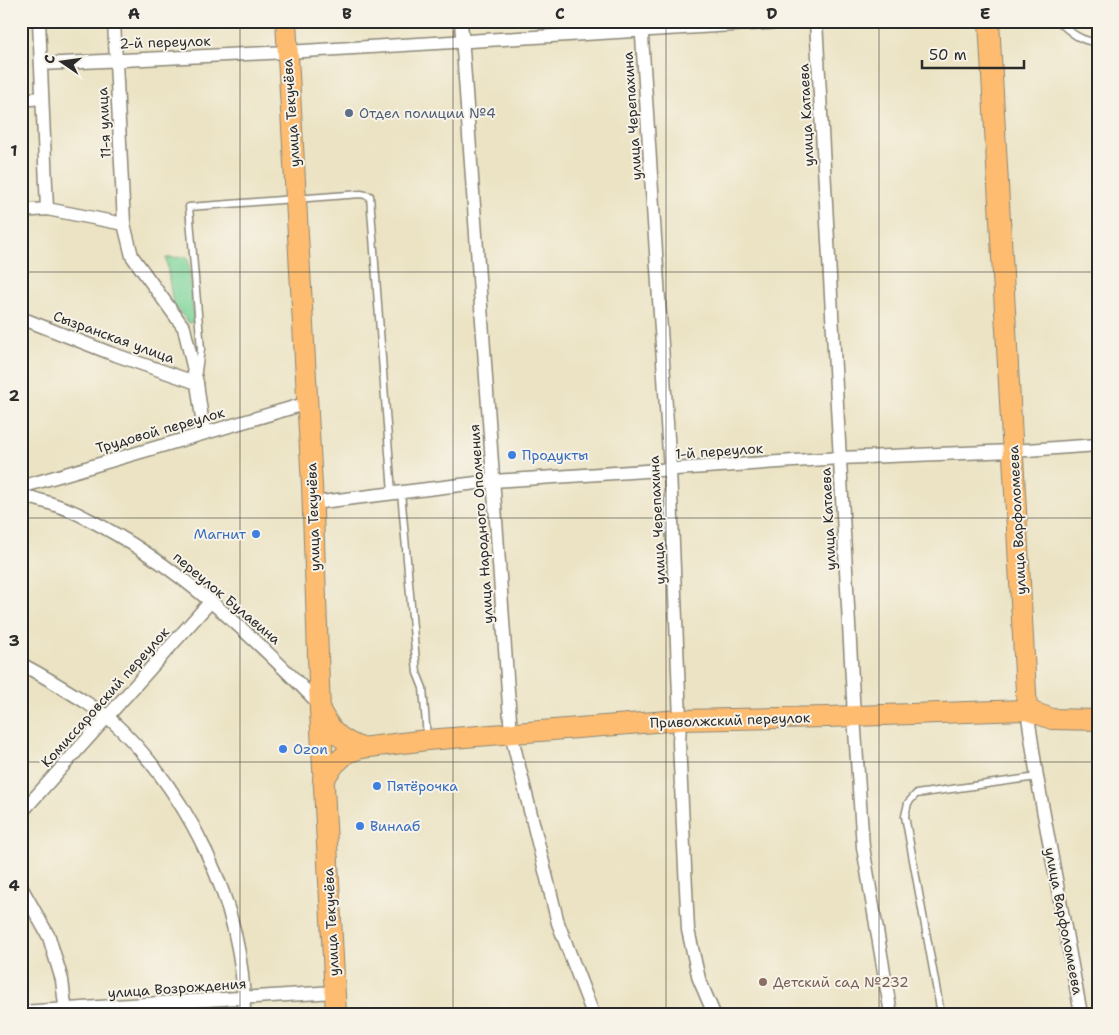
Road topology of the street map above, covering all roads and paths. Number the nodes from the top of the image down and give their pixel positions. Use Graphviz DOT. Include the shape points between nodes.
graph roads {
  1 [pos="39,21"];
  2 [pos="114,21"];
  3 [pos="286,21"];
  4 [pos="461,21"];
  5 [pos="799,21"];
  6 [pos="816,21"];
  7 [pos="989,21"];
  8 [pos="1058,21"];
  9 [pos="641,26"];
  10 [pos="462,42"];
  11 [pos="1098,42"];
  12 [pos="287,52"];
  13 [pos="116,60"];
  14 [pos="41,64"];
  15 [pos="42,98"];
  16 [pos="21,100"];
  17 [pos="297,199"];
  18 [pos="47,208"];
  19 [pos="21,211"];
  20 [pos="124,224"];
  21 [pos="21,318"];
  22 [pos="197,383"];
  23 [pos="308,403"];
  24 [pos="204,433"];
  25 [pos="1098,445"];
  26 [pos="1012,451"];
  27 [pos="840,458"];
  28 [pos="670,469"];
  29 [pos="493,481"];
  30 [pos="21,487"];
  31 [pos="397,493"];
  32 [pos="21,495"];
  33 [pos="313,503"];
  34 [pos="211,601"];
  35 [pos="21,664"];
  36 [pos="320,708"];
  37 [pos="1028,710"];
  38 [pos="854,716"];
  39 [pos="108,717"];
  40 [pos="680,720"];
  41 [pos="1098,720"];
  42 [pos="512,734"];
  43 [pos="427,740"];
  44 [pos="361,748"];
  45 [pos="1037,777"];
  46 [pos="324,780"];
  47 [pos="21,813"];
  48 [pos="21,888"];
  49 [pos="334,992"];
  50 [pos="244,998"];
  51 [pos="21,1012"];
  52 [pos="66,1012"];
  53 [pos="244,1014"];
  54 [pos="336,1014"];
  55 [pos="593,1014"];
  56 [pos="714,1014"];
  57 [pos="891,1014"];
  58 [pos="941,1014"];
  59 [pos="1081,1014"];
  1 -- 14 [label="street"];
  2 -- 13 [label="street, 11-я улица"];
  3 -- 12 [label="main road, улица Текучёва"];
  4 -- 10 [label="street, улица Народного Ополчения"];
  5 -- 9 [label="street, 2-й переулок"];
  6 -- 27 [label="street, улица Катаева"];
  7 -- 26 [label="main road, улица Варфоломеева"];
  8 -- 11 [label="lane" via="1072,34"];
  9 -- 10 [label="street, 2-й переулок"];
  9 -- 28 [label="street, улица Черепахина"];
  10 -- 12 [label="street, 2-й переулок"];
  10 -- 29 [label="street, улица Народного Ополчения"];
  12 -- 13 [label="street, 2-й переулок"];
  12 -- 17 [label="main road, улица Текучёва"];
  13 -- 14 [label="street, 2-й переулок"];
  13 -- 20 [label="street, 11-я улица"];
  14 -- 15 [label="street"];
  15 -- 16 [label="street"];
  15 -- 18 [label="street"];
  17 -- 22 [label="lane" via="190,207 201,349"];
  17 -- 23 [label="main road, улица Текучёва"];
  17 -- 31 [label="lane" via="370,196"];
  18 -- 19 [label="street"];
  18 -- 20 [label="street"];
  20 -- 22 [label="street, 11-я улица" via="132,256 184,328"];
  21 -- 22 [label="street, Сызранская улица"];
  22 -- 24 [label="street, 11-я улица"];
  23 -- 24 [label="street, Трудовой переулок"];
  23 -- 33 [label="main road, улица Текучёва"];
  24 -- 30 [label="street, Трудовой переулок"];
  25 -- 26 [label="street, 1-й переулок"];
  26 -- 27 [label="street, 1-й переулок"];
  26 -- 37 [label="main road, улица Варфоломеева"];
  27 -- 28 [label="street, 1-й переулок"];
  27 -- 38 [label="street, улица Катаева"];
  28 -- 29 [label="street, 1-й переулок"];
  28 -- 40 [label="street, улица Черепахина"];
  29 -- 31 [label="street, 1-й переулок"];
  29 -- 42 [label="street, улица Народного Ополчения"];
  31 -- 33 [label="street, 1-й переулок"];
  31 -- 43 [label="lane" via="416,673 423,688"];
  32 -- 34 [label="street, переулок Булавина" via="85,517 158,560"];
  33 -- 36 [label="main road, улица Текучёва"];
  34 -- 36 [label="street, переулок Булавина" via="271,654"];
  34 -- 39 [label="street, Комиссаровский переулок"];
  35 -- 39 [label="street" via="59,684"];
  36 -- 44 [label="main road" via="338,736"];
  36 -- 46 [label="main road, улица Текучёва"];
  37 -- 38 [label="main road, Приволжский переулок"];
  37 -- 41 [label="main road, Приволжский переулок" via="1052,719"];
  37 -- 45 [label="street, улица Варфоломеева"];
  38 -- 40 [label="main road, Приволжский переулок"];
  38 -- 57 [label="street, улица Катаева" via="863,847"];
  39 -- 47 [label="street, Комиссаровский переулок"];
  39 -- 50 [label="street" via="153,764 192,822 219,882 237,943"];
  40 -- 42 [label="main road, Приволжский переулок"];
  40 -- 56 [label="street, улица Черепахина" via="688,930 699,979"];
  42 -- 43 [label="main road, Приволжский переулок"];
  42 -- 55 [label="street, улица Народного Ополчения" via="558,923"];
  43 -- 44 [label="main road, Приволжский переулок"];
  44 -- 46 [label="main road, Приволжский переулок" via="348,753 335,764"];
  45 -- 58 [label="lane" via="916,794 908,803 906,816"];
  45 -- 59 [label="street, улица Варфоломеева"];
  46 -- 49 [label="main road, улица Текучёва"];
  48 -- 52 [label="street" via="49,937 62,980"];
  49 -- 50 [label="street, улица Возрождения"];
  49 -- 54 [label="main road, улица Текучёва"];
  50 -- 52 [label="street, улица Возрождения"];
  50 -- 53 [label="street"];
  51 -- 52 [label="street, улица Возрождения"];
}
